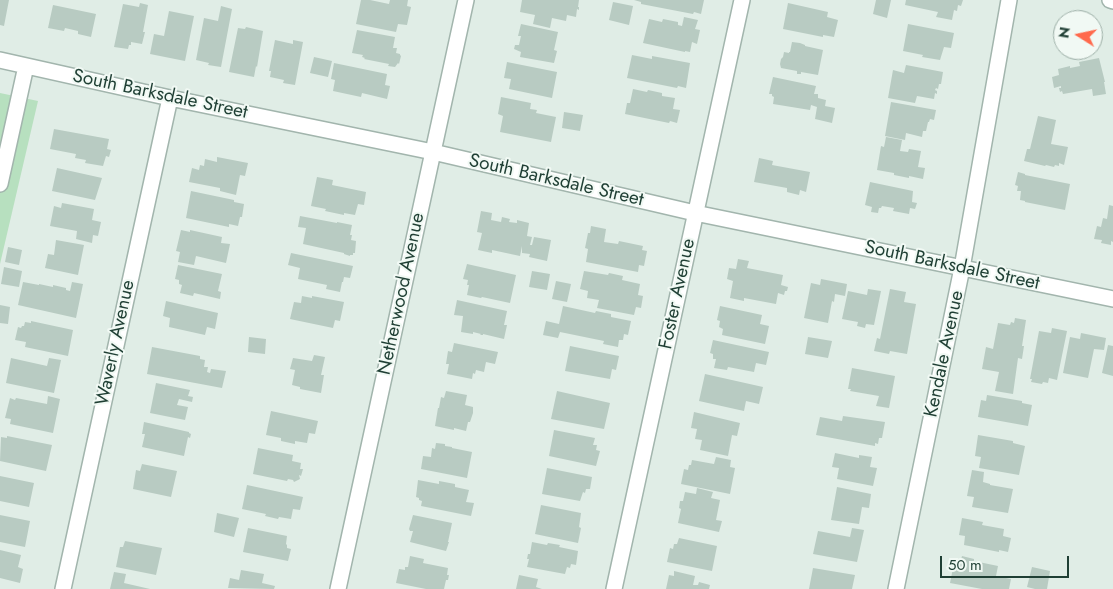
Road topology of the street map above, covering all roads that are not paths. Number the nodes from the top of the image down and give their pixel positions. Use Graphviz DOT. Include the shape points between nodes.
graph roads {
  1 [pos="466,0"];
  2 [pos="742,0"];
  3 [pos="1009,0"];
  4 [pos="0,60"];
  5 [pos="26,66"];
  6 [pos="170,98"];
  7 [pos="432,152"];
  8 [pos="0,184"];
  9 [pos="695,213"];
  10 [pos="962,268"];
  11 [pos="1113,299"];
  12 [pos="62,589"];
  13 [pos="338,589"];
  14 [pos="614,589"];
  15 [pos="896,589"];
  1 -- 7 [label="street, Netherwood Avenue"];
  2 -- 9 [label="street, Foster Avenue"];
  3 -- 10 [label="street, Kendale Avenue"];
  4 -- 5 [label="street, South Barksdale Street"];
  5 -- 6 [label="street, South Barksdale Street"];
  5 -- 8 [label="street"];
  6 -- 7 [label="street, South Barksdale Street"];
  6 -- 12 [label="street, Waverly Avenue"];
  7 -- 9 [label="street, South Barksdale Street"];
  7 -- 13 [label="street, Netherwood Avenue"];
  9 -- 10 [label="street, South Barksdale Street"];
  9 -- 14 [label="street, Foster Avenue"];
  10 -- 11 [label="street, South Barksdale Street"];
  10 -- 15 [label="street, Kendale Avenue"];
}
